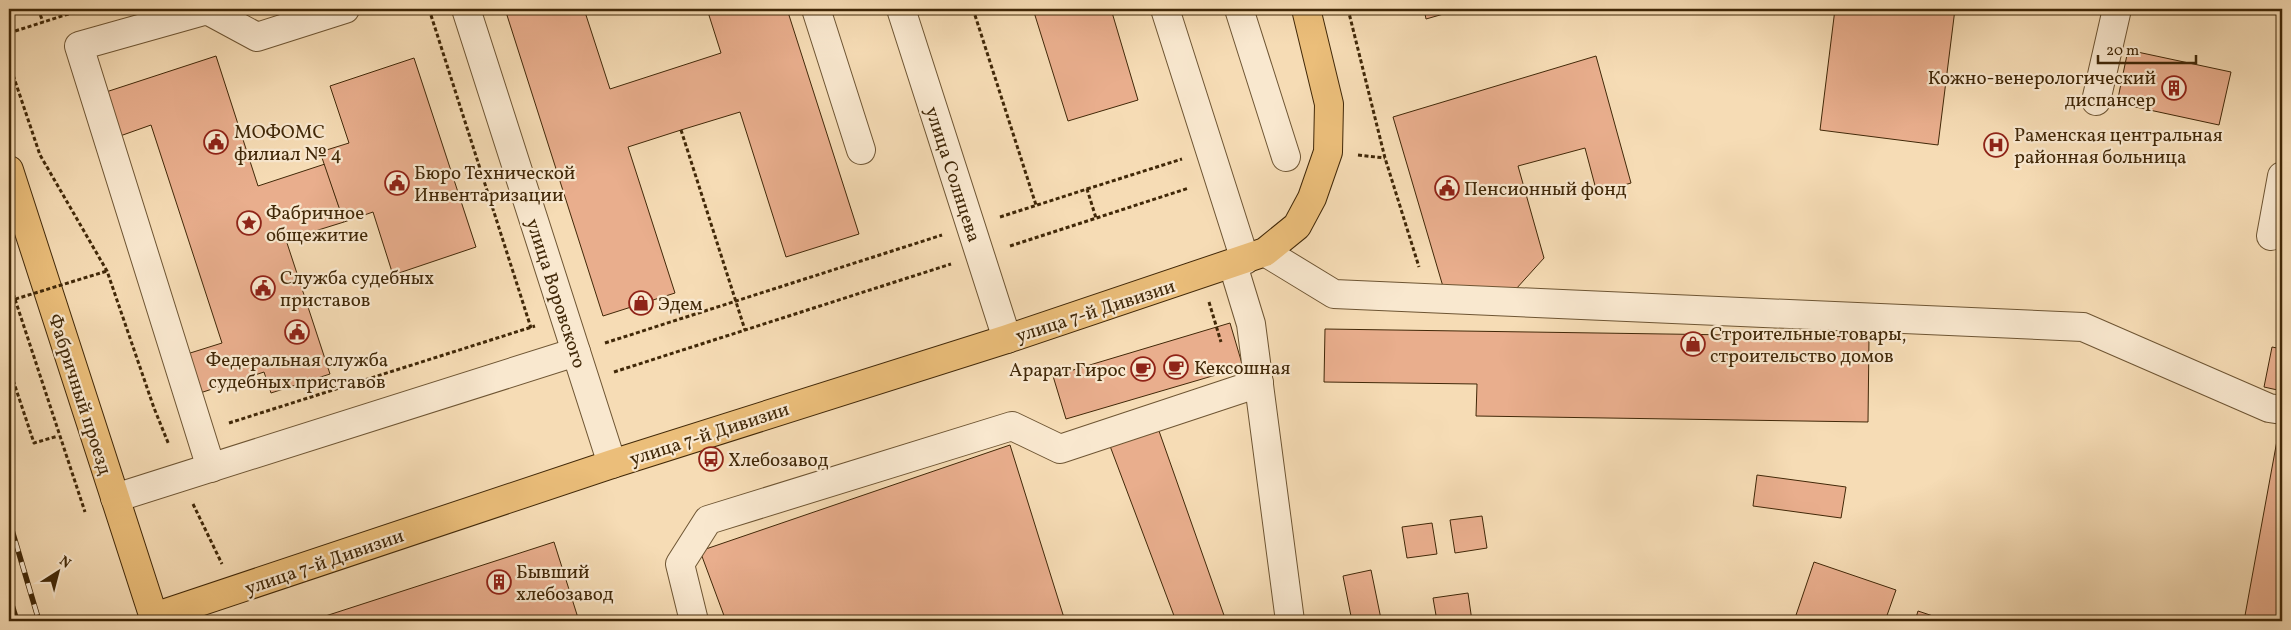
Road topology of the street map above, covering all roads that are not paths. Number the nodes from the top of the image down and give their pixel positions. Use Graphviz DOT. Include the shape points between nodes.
graph roads {
  1 [pos="207,9"];
  2 [pos="345,9"];
  3 [pos="466,9"];
  4 [pos="816,9"];
  5 [pos="902,9"];
  6 [pos="1165,9"];
  7 [pos="1239,9"];
  8 [pos="1306,9"];
  9 [pos="2117,9"];
  10 [pos="2096,101"];
  11 [pos="861,150"];
  12 [pos="1286,158"];
  13 [pos="9,170"];
  14 [pos="2282,176"];
  15 [pos="2271,236"];
  16 [pos="1248,259"];
  17 [pos="1007,339"];
  18 [pos="576,352"];
  19 [pos="1259,383"];
  20 [pos="2276,409"];
  21 [pos="612,464"];
  22 [pos="211,468"];
  23 [pos="115,498"];
  24 [pos="154,619"];
  25 [pos="694,621"];
  26 [pos="1290,621"];
  1 -- 2 [label="street" via="257,37"];
  1 -- 22 [label="street" via="79,46"];
  3 -- 18 [label="street, улица Воровского"];
  4 -- 11 [label="street"];
  5 -- 17 [label="street, улица Солнцева"];
  6 -- 16 [label="street"];
  7 -- 12 [label="street"];
  8 -- 16 [label="main road" via="1330,104 1328,152 1312,198 1297,226"];
  9 -- 10 [label="street"];
  13 -- 23 [label="main road, Фабричный проезд"];
  14 -- 15 [label="street"];
  16 -- 17 [label="main road, улица 7-й Дивизии"];
  16 -- 19 [label="street" via="1251,324"];
  16 -- 20 [label="street" via="1334,294 2083,327"];
  17 -- 21 [label="main road, улица 7-й Дивизии"];
  18 -- 21 [label="street, улица Воровского"];
  18 -- 22 [label="street"];
  19 -- 25 [label="street" via="1060,450 1012,426 708,520 680,564"];
  19 -- 26 [label="street"];
  21 -- 24 [label="main road, улица 7-й Дивизии"];
  22 -- 23 [label="street"];
  23 -- 24 [label="main road, Фабричный проезд"];
}
